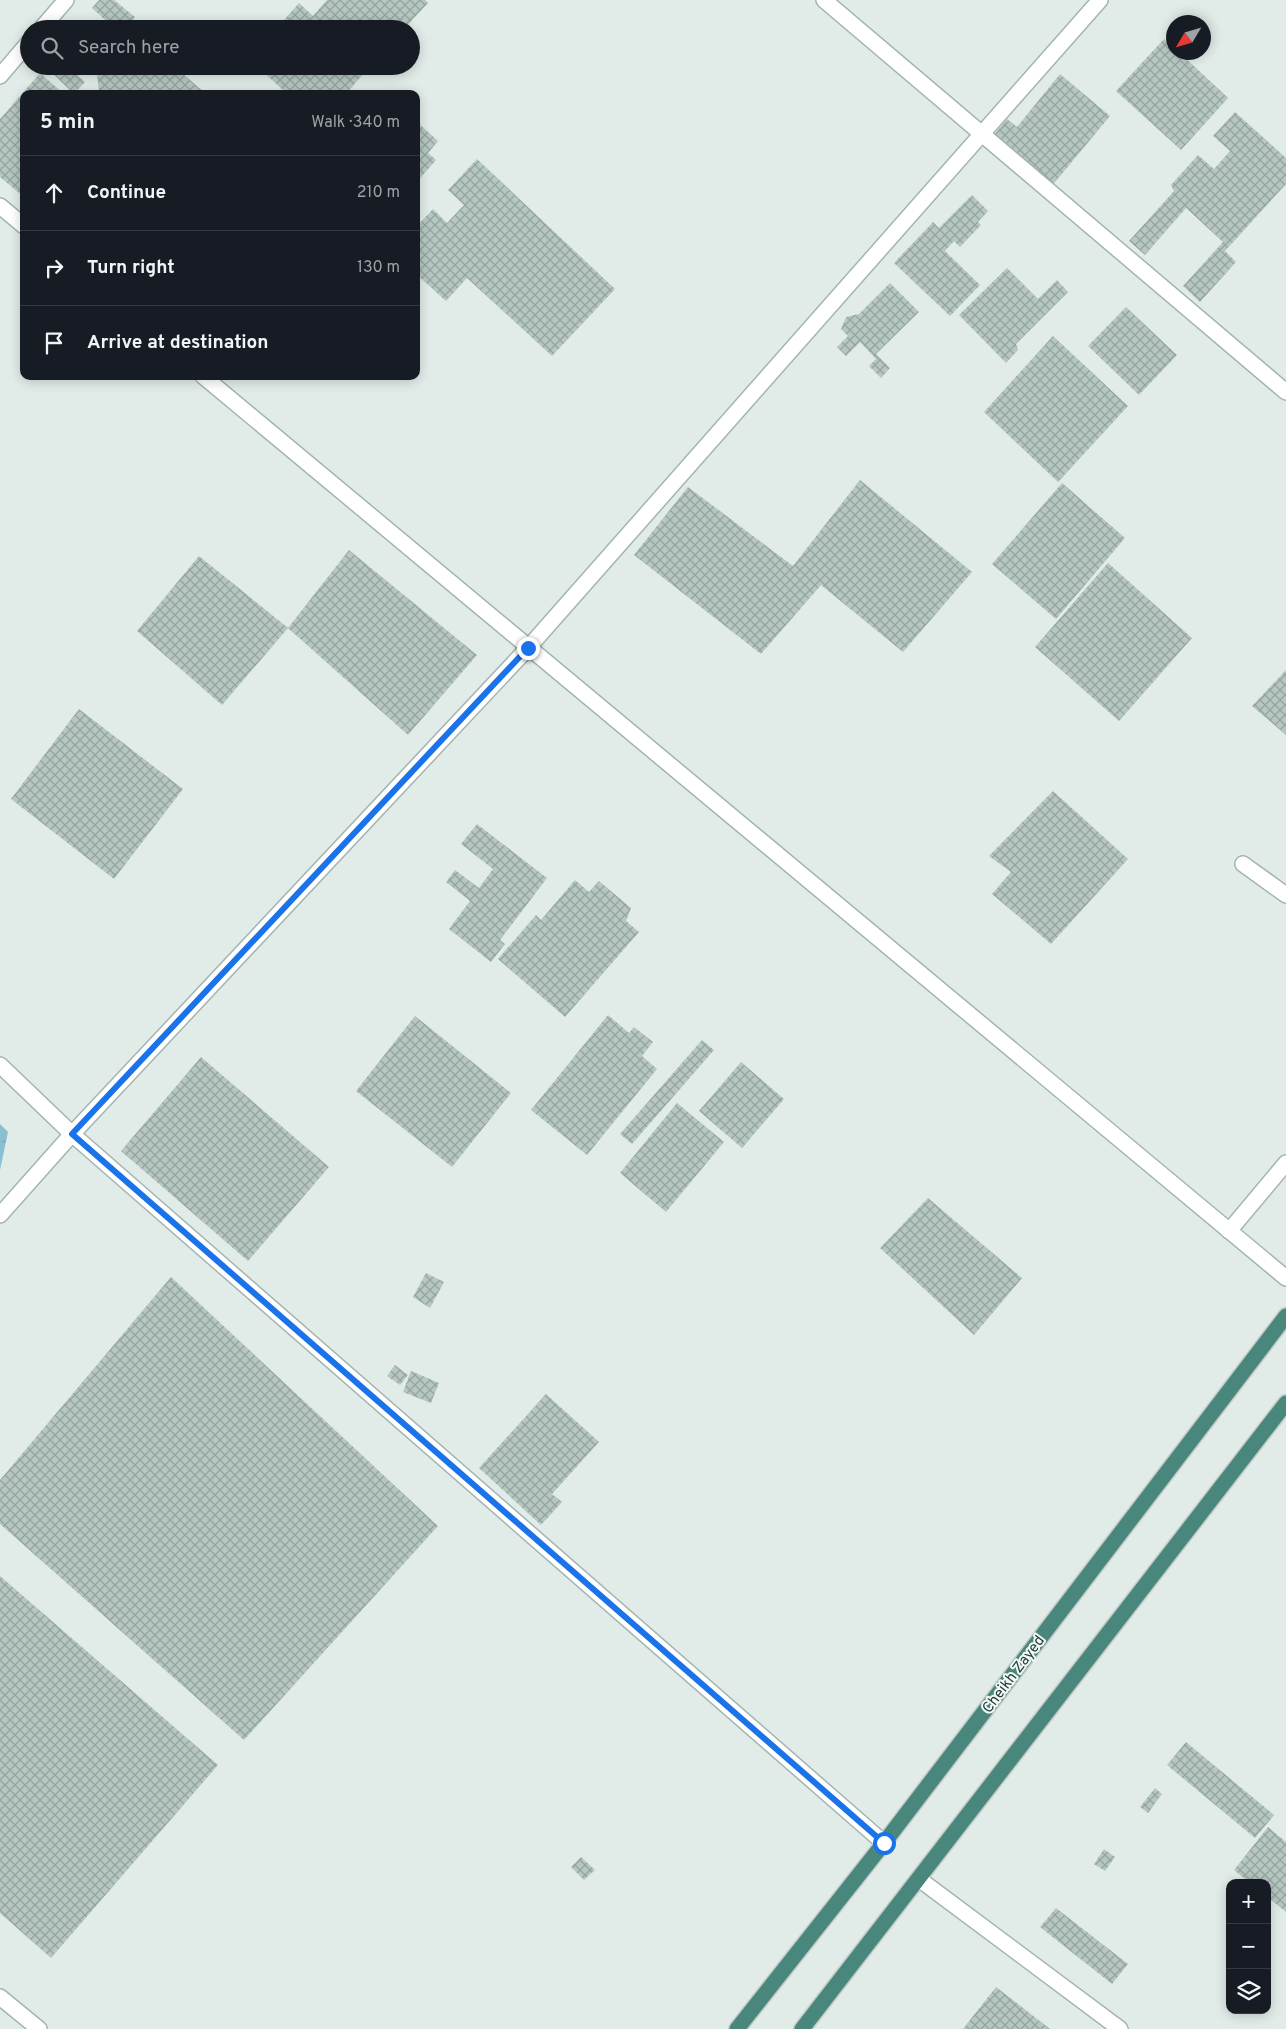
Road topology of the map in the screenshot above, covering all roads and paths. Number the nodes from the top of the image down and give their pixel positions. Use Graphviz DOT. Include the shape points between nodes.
graph roads {
  1 [pos="66,0"];
  2 [pos="824,0"];
  3 [pos="1100,0"];
  4 [pos="49,20"];
  5 [pos="20,53"];
  6 [pos="0,76"];
  7 [pos="982,134"];
  8 [pos="0,206"];
  9 [pos="20,223"];
  10 [pos="208,380"];
  11 [pos="1286,392"];
  12 [pos="528,648"];
  13 [pos="1243,864"];
  14 [pos="1286,894"];
  15 [pos="0,1065"];
  16 [pos="72,1134"];
  17 [pos="1286,1163"];
  18 [pos="0,1215"];
  19 [pos="1228,1231"];
  20 [pos="1286,1278"];
  21 [pos="1286,1316"];
  22 [pos="1286,1403"];
  23 [pos="884,1843"];
  24 [pos="919,1879"];
  25 [pos="0,1996"];
  26 [pos="39,2029"];
  27 [pos="737,2029"];
  28 [pos="802,2029"];
  29 [pos="1120,2029"];
  1 -- 4 [label="street"];
  2 -- 7 [label="street"];
  3 -- 7 [label="street"];
  5 -- 6 [label="street"];
  7 -- 11 [label="street"];
  7 -- 12 [label="street"];
  8 -- 9 [label="street"];
  10 -- 12 [label="street"];
  12 -- 16 [label="street"];
  12 -- 19 [label="street"];
  13 -- 14 [label="street"];
  15 -- 16 [label="street"];
  16 -- 18 [label="street"];
  16 -- 23 [label="street"];
  17 -- 19 [label="street"];
  19 -- 20 [label="street"];
  21 -- 23 [label="highway, Cheikh Zayed"];
  22 -- 24 [label="highway"];
  23 -- 27 [label="highway, Cheikh Zayed"];
  24 -- 28 [label="highway"];
  24 -- 29 [label="street"];
  25 -- 26 [label="street"];
}
